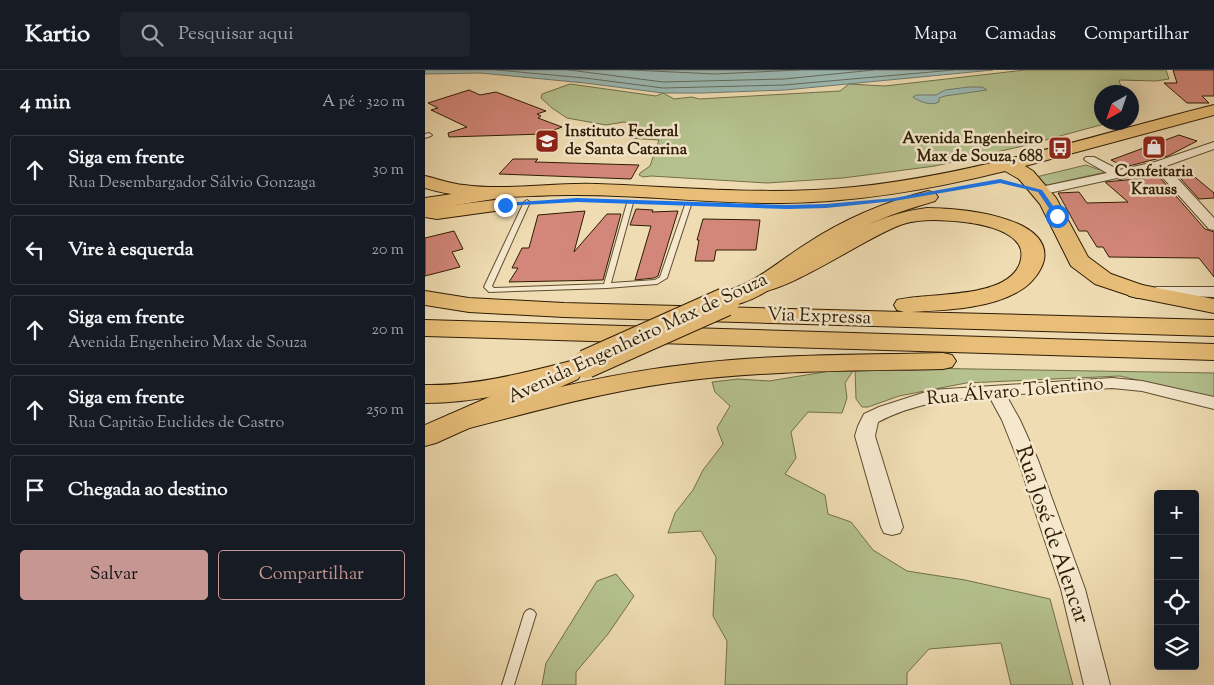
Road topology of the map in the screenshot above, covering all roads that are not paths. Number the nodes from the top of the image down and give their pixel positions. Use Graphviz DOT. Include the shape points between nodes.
graph roads {
  1 [pos="1214,111"];
  2 [pos="1212,148"];
  3 [pos="1089,158"];
  4 [pos="1158,165"];
  5 [pos="1004,173"];
  6 [pos="1120,175"];
  7 [pos="966,181"];
  8 [pos="425,182"];
  9 [pos="1033,183"];
  10 [pos="493,194"];
  11 [pos="527,202"];
  12 [pos="630,203"];
  13 [pos="425,204"];
  14 [pos="689,205"];
  15 [pos="425,211"];
  16 [pos="1214,226"];
  17 [pos="607,286"];
  18 [pos="757,287"];
  19 [pos="1137,292"];
  20 [pos="1214,292"];
  21 [pos="425,298"];
  22 [pos="1214,306"];
  23 [pos="643,312"];
  24 [pos="425,328"];
  25 [pos="1214,328"];
  26 [pos="1123,350"];
  27 [pos="1214,352"];
  28 [pos="584,365"];
  29 [pos="995,390"];
  30 [pos="425,394"];
  31 [pos="1214,403"];
  32 [pos="458,422"];
  33 [pos="425,436"];
  34 [pos="892,527"];
  35 [pos="530,614"];
  36 [pos="508,685"];
  37 [pos="1097,685"];
  1 -- 3 [label="main road" via="1141,142"];
  1 -- 5 [label="main road"];
  2 -- 4 [label="street"];
  3 -- 6 [label="street"];
  3 -- 9 [label="main road"];
  4 -- 6 [label="street"];
  4 -- 16 [label="street"];
  5 -- 7 [label="main road"];
  5 -- 9 [label="main road"];
  6 -- 9 [label="street"];
  7 -- 10 [label="main road" via="851,193 751,196 573,189"];
  7 -- 14 [label="main road" via="894,200 826,206"];
  7 -- 18 [label="main road, Avenida Engenheiro Max de Souza" via="858,222"];
  8 -- 10 [label="main road" via="465,192"];
  9 -- 19 [label="main road" via="1057,216 1079,261 1103,279"];
  10 -- 13 [label="main road"];
  11 -- 12 [label="main road"];
  11 -- 15 [label="main road" via="437,213"];
  11 -- 17 [label="lane" via="488,286 492,290 501,290"];
  12 -- 14 [label="main road"];
  12 -- 17 [label="lane"];
  14 -- 17 [label="lane" via="663,278 647,284"];
  18 -- 23 [label="main road" via="784,276 869,229 926,214 964,215 1002,225 1021,236 1033,251 1033,263 1013,285 996,292 953,300 841,309"];
  18 -- 28 [label="main road, Avenida Engenheiro Max de Souza, bridge"];
  19 -- 20 [label="street"];
  19 -- 22 [label="main road"];
  21 -- 23 [label="main road, Via Expressa" via="469,305"];
  23 -- 25 [label="main road, Via Expressa"];
  24 -- 26 [label="main road, Via Expressa"];
  26 -- 27 [label="main road, Via Expressa"];
  26 -- 32 [label="main road" via="983,360 701,371 612,384"];
  28 -- 30 [label="main road" via="500,387 465,393"];
  28 -- 32 [label="main road, Avenida Engenheiro Max de Souza"];
  29 -- 31 [label="street, Rua Álvaro Tolentino" via="1112,383 1142,386"];
  29 -- 34 [label="street, Rua Álvaro Tolentino" via="933,396 871,418 865,436"];
  29 -- 37 [label="street, Rua José de Alencar" via="1027,460 1073,589"];
  32 -- 33 [label="main road, Avenida Engenheiro Max de Souza"];
  35 -- 36 [label="lane"];
}
